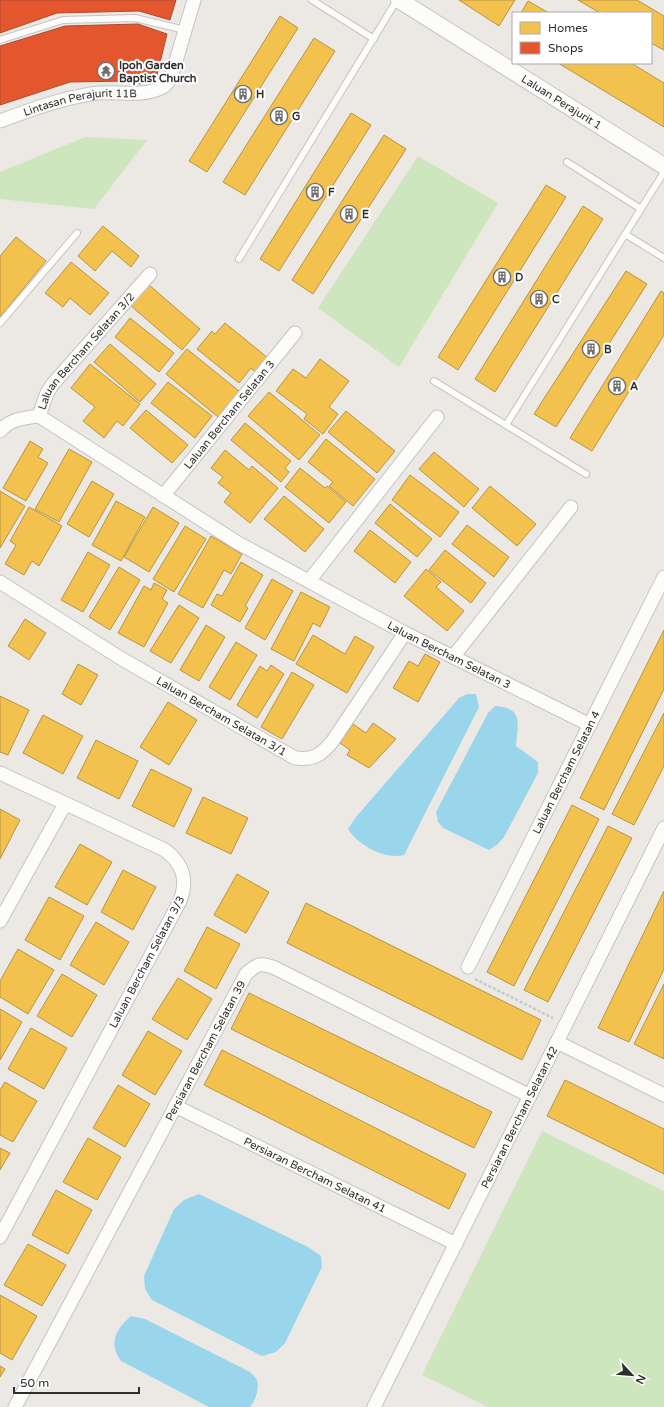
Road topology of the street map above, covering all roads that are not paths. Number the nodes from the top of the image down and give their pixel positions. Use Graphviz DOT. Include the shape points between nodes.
graph roads {
  1 [pos="194,0"];
  2 [pos="312,0"];
  3 [pos="398,0"];
  4 [pos="185,30"];
  5 [pos="374,39"];
  6 [pos="0,40"];
  7 [pos="0,121"];
  8 [pos="567,162"];
  9 [pos="664,166"];
  10 [pos="664,172"];
  11 [pos="641,209"];
  12 [pos="77,233"];
  13 [pos="625,234"];
  14 [pos="664,258"];
  15 [pos="239,259"];
  16 [pos="150,274"];
  17 [pos="0,323"];
  18 [pos="294,333"];
  19 [pos="434,381"];
  20 [pos="38,416"];
  21 [pos="437,417"];
  22 [pos="506,425"];
  23 [pos="0,431"];
  24 [pos="586,474"];
  25 [pos="163,496"];
  26 [pos="571,507"];
  27 [pos="664,578"];
  28 [pos="309,581"];
  29 [pos="0,582"];
  30 [pos="405,633"];
  31 [pos="453,657"];
  32 [pos="590,725"];
  33 [pos="0,773"];
  34 [pos="64,804"];
  35 [pos="664,828"];
  36 [pos="0,921"];
  37 [pos="468,967"];
  38 [pos="557,1042"];
  39 [pos="664,1095"];
  40 [pos="530,1096"];
  41 [pos="175,1106"];
  42 [pos="0,1237"];
  43 [pos="456,1244"];
  44 [pos="15,1407"];
  45 [pos="374,1407"];
  1 -- 4 [label="street, Lintasan Perajurit 11B"];
  2 -- 5 [label="lane"];
  3 -- 5 [label="lane"];
  3 -- 9 [label="street, Laluan Perajurit 1"];
  4 -- 6 [label="lane" via="135,18 63,20"];
  4 -- 7 [label="street, Lintasan Perajurit 11B" via="173,71 163,87 136,93 93,94 62,99"];
  5 -- 15 [label="lane"];
  8 -- 11 [label="lane"];
  10 -- 11 [label="lane"];
  11 -- 13 [label="lane"];
  12 -- 17 [label="lane"];
  13 -- 14 [label="lane"];
  13 -- 22 [label="lane"];
  16 -- 20 [label="street, Laluan Bercham Selatan 3/2" via="52,385"];
  18 -- 25 [label="street, Laluan Bercham Selatan 3"];
  19 -- 22 [label="lane"];
  20 -- 23 [label="street, Laluan Bercham Selatan 3/2" via="19,419 5,425"];
  20 -- 25 [label="street, Laluan Bercham Selatan 3"];
  21 -- 28 [label="street"];
  22 -- 24 [label="lane"];
  25 -- 28 [label="street, Laluan Bercham Selatan 3" via="238,543"];
  26 -- 31 [label="street"];
  27 -- 32 [label="street, Laluan Bercham Selatan 4"];
  28 -- 30 [label="street, Laluan Bercham Selatan 3"];
  29 -- 30 [label="street, Laluan Bercham Selatan 3/1" via="122,659 295,758 306,759 321,754 332,742"];
  30 -- 31 [label="street, Laluan Bercham Selatan 3"];
  31 -- 32 [label="street, Laluan Bercham Selatan 3"];
  32 -- 37 [label="street, Laluan Bercham Selatan 4"];
  33 -- 34 [label="street, Laluan Bercham Selatan 3/3"];
  34 -- 36 [label="street"];
  34 -- 42 [label="street, Laluan Bercham Selatan 3/3" via="165,850 181,866 185,890"];
  35 -- 38 [label="street, Persiaran Bercham Selatan 42"];
  38 -- 39 [label="street"];
  38 -- 40 [label="street, Persiaran Bercham Selatan 42"];
  40 -- 41 [label="street, Persiaran Bercham Selatan 39" via="265,964 256,965 246,974"];
  40 -- 43 [label="street, Persiaran Bercham Selatan 42"];
  41 -- 43 [label="street, Persiaran Bercham Selatan 41"];
  41 -- 44 [label="street, Persiaran Bercham Selatan 39"];
  43 -- 45 [label="street, Persiaran Bercham Selatan 42"];
}
